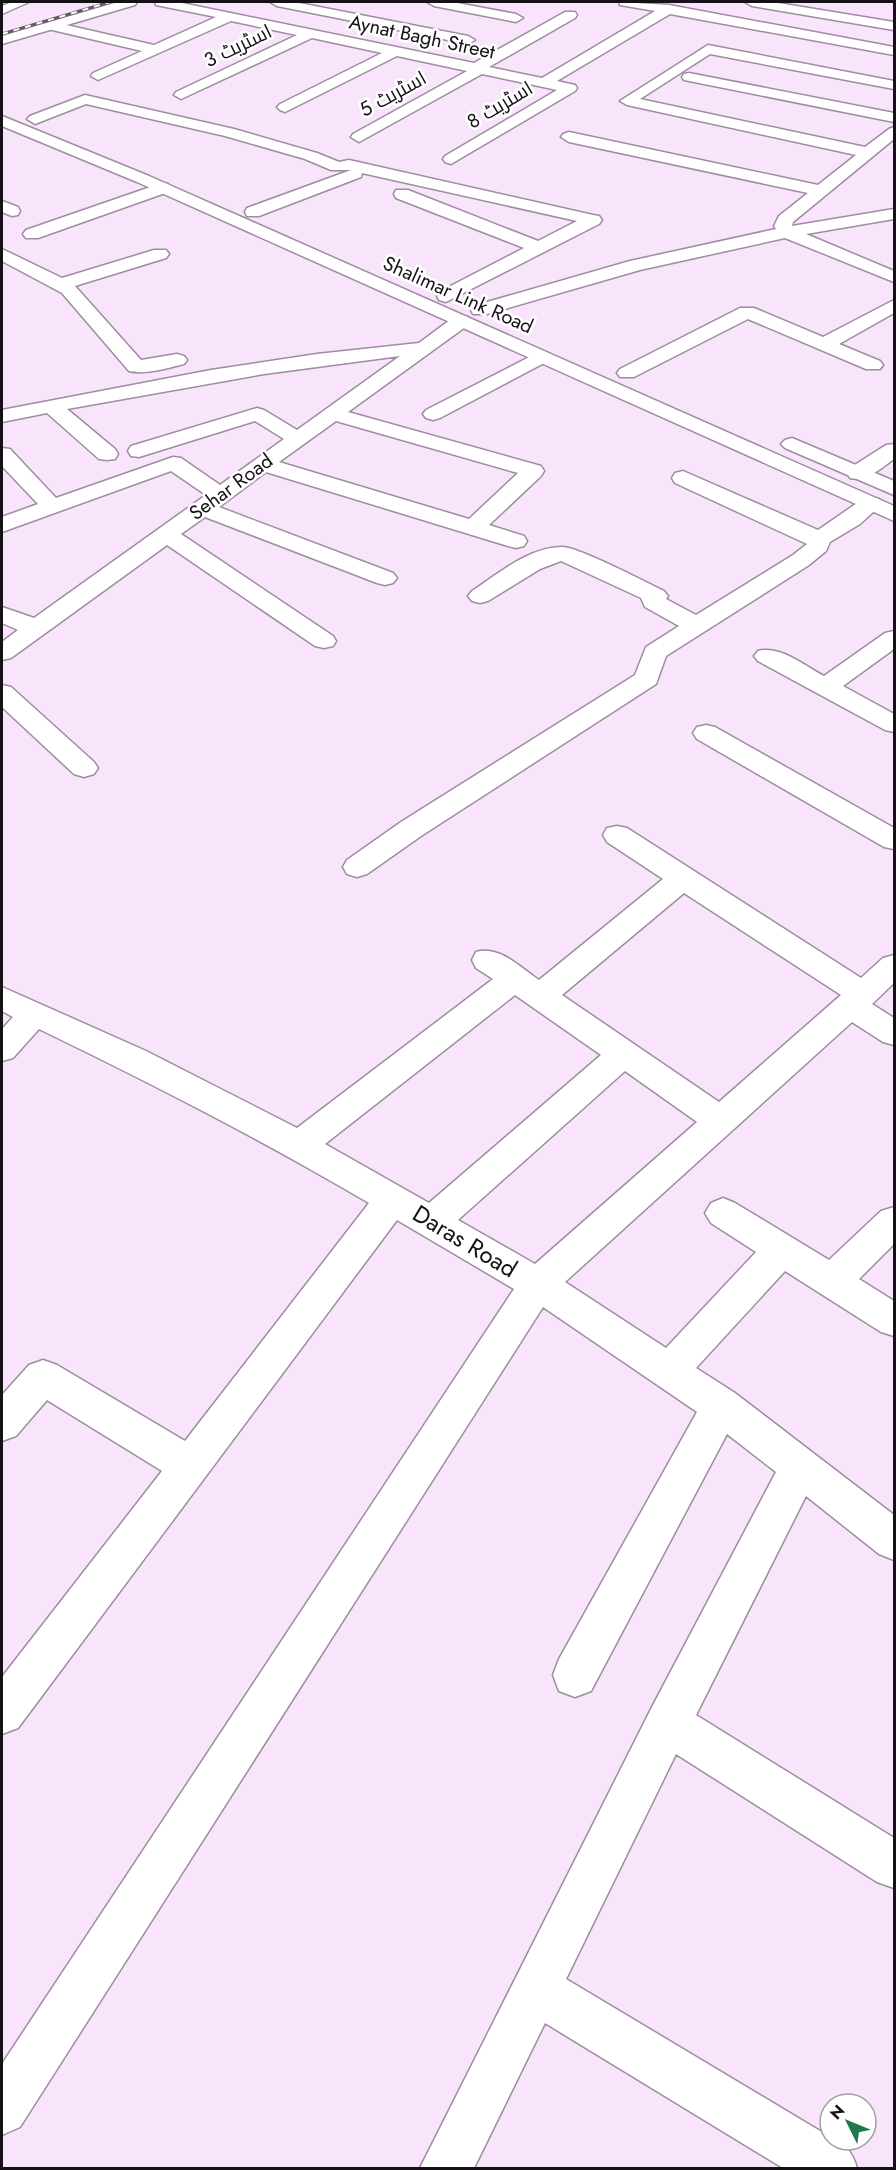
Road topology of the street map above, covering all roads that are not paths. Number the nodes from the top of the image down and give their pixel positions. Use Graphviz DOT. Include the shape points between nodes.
graph roads {
  1 [pos="22,2"];
  2 [pos="130,2"];
  3 [pos="161,2"];
  4 [pos="209,2"];
  5 [pos="277,2"];
  6 [pos="434,2"];
  7 [pos="628,2"];
  8 [pos="702,2"];
  9 [pos="752,2"];
  10 [pos="796,5"];
  11 [pos="861,7"];
  12 [pos="194,8"];
  13 [pos="2,10"];
  14 [pos="676,11"];
  15 [pos="570,15"];
  16 [pos="230,16"];
  17 [pos="516,18"];
  18 [pos="845,18"];
  19 [pos="746,24"];
  20 [pos="53,26"];
  21 [pos="894,26"];
  22 [pos="311,33"];
  23 [pos="2,40"];
  24 [pos="468,40"];
  25 [pos="708,49"];
  26 [pos="156,50"];
  27 [pos="396,51"];
  28 [pos="894,51"];
  29 [pos="478,69"];
  30 [pos="98,76"];
  31 [pos="689,77"];
  32 [pos="543,83"];
  33 [pos="894,86"];
  34 [pos="570,88"];
  35 [pos="181,95"];
  36 [pos="2,106"];
  37 [pos="285,107"];
  38 [pos="894,118"];
  39 [pos="35,119"];
  40 [pos="2,121"];
  41 [pos="894,132"];
  42 [pos="359,137"];
  43 [pos="569,137"];
  44 [pos="870,153"];
  45 [pos="451,159"];
  46 [pos="337,166"];
  47 [pos="355,174"];
  48 [pos="162,188"];
  49 [pos="822,191"];
  50 [pos="220,199"];
  51 [pos="894,199"];
  52 [pos="202,206"];
  53 [pos="253,212"];
  54 [pos="894,214"];
  55 [pos="874,218"];
  56 [pos="894,225"];
  57 [pos="787,232"];
  58 [pos="32,234"];
  59 [pos="539,249"];
  60 [pos="2,254"];
  61 [pos="160,254"];
  62 [pos="894,277"];
  63 [pos="59,285"];
  64 [pos="446,296"];
  65 [pos="894,306"];
  66 [pos="480,310"];
  67 [pos="461,321"];
  68 [pos="522,328"];
  69 [pos="824,344"];
  70 [pos="424,348"];
  71 [pos="541,357"];
  72 [pos="191,358"];
  73 [pos="606,364"];
  74 [pos="873,365"];
  75 [pos="627,373"];
  76 [pos="649,382"];
  77 [pos="52,406"];
  78 [pos="332,414"];
  79 [pos="433,414"];
  80 [pos="2,416"];
  81 [pos="298,439"];
  82 [pos="744,448"];
  83 [pos="894,450"];
  84 [pos="140,451"];
  85 [pos="2,454"];
  86 [pos="107,454"];
  87 [pos="262,465"];
  88 [pos="858,473"];
  89 [pos="683,478"];
  90 [pos="894,489"];
  91 [pos="211,502"];
  92 [pos="871,504"];
  93 [pos="53,507"];
  94 [pos="894,514"];
  95 [pos="2,525"];
  96 [pos="473,528"];
  97 [pos="166,534"];
  98 [pos="819,539"];
  99 [pos="516,541"];
  100 [pos="385,578"];
  101 [pos="480,596"];
  102 [pos="656,596"];
  103 [pos="719,612"];
  104 [pos="2,614"];
  105 [pos="697,626"];
  106 [pos="36,628"];
  107 [pos="894,638"];
  108 [pos="324,641"];
  109 [pos="2,653"];
  110 [pos="767,656"];
  111 [pos="826,687"];
  112 [pos="2,693"];
  113 [pos="894,724"];
  114 [pos="706,733"];
  115 [pos="84,768"];
  116 [pos="617,835"];
  117 [pos="894,840"];
  118 [pos="357,867"];
  119 [pos="683,878"];
  120 [pos="487,960"];
  121 [pos="894,966"];
  122 [pos="527,988"];
  123 [pos="2,998"];
  124 [pos="856,1000"];
  125 [pos="34,1014"];
  126 [pos="894,1033"];
  127 [pos="2,1049"];
  128 [pos="623,1054"];
  129 [pos="721,1121"];
  130 [pos="299,1146"];
  131 [pos="393,1198"];
  132 [pos="723,1213"];
  133 [pos="432,1221"];
  134 [pos="894,1222"];
  135 [pos="782,1250"];
  136 [pos="832,1281"];
  137 [pos="538,1284"];
  138 [pos="894,1320"];
  139 [pos="668,1372"];
  140 [pos="722,1406"];
  141 [pos="2,1423"];
  142 [pos="190,1466"];
  143 [pos="801,1466"];
  144 [pos="894,1540"];
  145 [pos="575,1675"];
  146 [pos="2,1712"];
  147 [pos="669,1723"];
  148 [pos="894,1865"];
  149 [pos="536,1989"];
  150 [pos="2,2109"];
  151 [pos="447,2169"];
  152 [pos="831,2169"];
  1 -- 13 [label="street"];
  2 -- 20 [label="street"];
  3 -- 12 [label="street, Aynat Bagh Street"];
  4 -- 12 [label="street"];
  5 -- 24 [label="street"];
  6 -- 17 [label="street"];
  7 -- 14 [label="street"];
  8 -- 14 [label="street"];
  9 -- 10 [label="street"];
  10 -- 18 [label="street"];
  11 -- 18 [label="street"];
  12 -- 16 [label="street, Aynat Bagh Street"];
  14 -- 19 [label="street"];
  14 -- 32 [label="street"];
  15 -- 29 [label="street, اسٹریٹ 5"];
  16 -- 22 [label="street, Aynat Bagh Street"];
  16 -- 26 [label="street"];
  18 -- 21 [label="street"];
  19 -- 25 [label="street"];
  19 -- 28 [label="street"];
  20 -- 23 [label="street"];
  20 -- 26 [label="street"];
  22 -- 27 [label="street, Aynat Bagh Street"];
  22 -- 35 [label="street, اسٹریٹ 3"];
  25 -- 33 [label="street"];
  25 -- 44 [label="street" via="627,101"];
  26 -- 30 [label="street"];
  27 -- 29 [label="street, Aynat Bagh Street"];
  27 -- 37 [label="street"];
  29 -- 32 [label="street, Aynat Bagh Street"];
  29 -- 42 [label="street, اسٹریٹ 5"];
  31 -- 38 [label="street"];
  32 -- 34 [label="street, Aynat Bagh Street"];
  34 -- 45 [label="street, اسٹریٹ 8"];
  36 -- 39 [label="street, Shalimar Link Road"];
  39 -- 46 [label="street" via="85,99 229,132"];
  39 -- 50 [label="street, Shalimar Link Road"];
  40 -- 48 [label="street, Shalimar Link Road"];
  41 -- 44 [label="street"];
  43 -- 49 [label="street"];
  44 -- 49 [label="street"];
  46 -- 47 [label="street"];
  46 -- 59 [label="street" via="349,165 593,220"];
  47 -- 53 [label="street"];
  47 -- 59 [label="street"];
  48 -- 52 [label="street, Shalimar Link Road"];
  48 -- 58 [label="street"];
  49 -- 57 [label="street" via="785,220"];
  50 -- 52 [label="street"];
  50 -- 53 [label="street, Shalimar Link Road"];
  51 -- 55 [label="street"];
  52 -- 67 [label="street, Shalimar Link Road"];
  53 -- 64 [label="street, Shalimar Link Road"];
  54 -- 55 [label="street"];
  55 -- 56 [label="street"];
  55 -- 57 [label="street"];
  57 -- 62 [label="street"];
  57 -- 66 [label="street" via="636,265"];
  59 -- 64 [label="street"];
  60 -- 63 [label="street"];
  61 -- 63 [label="street"];
  63 -- 72 [label="street" via="68,290 136,367"];
  64 -- 66 [label="street, Shalimar Link Road"];
  65 -- 69 [label="street"];
  66 -- 68 [label="street, Shalimar Link Road"];
  67 -- 70 [label="street, Sehar Road"];
  67 -- 71 [label="street, Shalimar Link Road"];
  69 -- 74 [label="street"];
  69 -- 75 [label="street" via="747,312"];
  70 -- 77 [label="street" via="350,355"];
  70 -- 78 [label="street, Sehar Road"];
  71 -- 79 [label="street"];
  71 -- 82 [label="street, Shalimar Link Road"];
  73 -- 75 [label="street"];
  75 -- 76 [label="street"];
  77 -- 80 [label="street"];
  77 -- 86 [label="street"];
  78 -- 81 [label="street, Sehar Road"];
  78 -- 96 [label="street" via="533,471"];
  81 -- 84 [label="street" via="257,414"];
  81 -- 87 [label="street, Sehar Road"];
  82 -- 88 [label="street" via="773,436"];
  82 -- 92 [label="street, Shalimar Link Road"];
  83 -- 88 [label="street"];
  85 -- 93 [label="street"];
  87 -- 91 [label="street, Sehar Road"];
  87 -- 96 [label="street"];
  88 -- 90 [label="street"];
  89 -- 98 [label="street"];
  91 -- 93 [label="street" via="173,463"];
  91 -- 97 [label="street, Sehar Road"];
  91 -- 100 [label="street"];
  92 -- 94 [label="street, Shalimar Link Road"];
  92 -- 98 [label="street"];
  93 -- 95 [label="street"];
  96 -- 99 [label="street"];
  97 -- 106 [label="street, Sehar Road"];
  97 -- 108 [label="street"];
  98 -- 103 [label="street" via="818,546 801,560"];
  101 -- 102 [label="street" via="552,554 575,558"];
  102 -- 103 [label="street" via="664,591 679,591"];
  102 -- 105 [label="street" via="654,602"];
  103 -- 105 [label="street"];
  104 -- 106 [label="street"];
  105 -- 118 [label="street" via="655,652 647,679"];
  106 -- 109 [label="street, Sehar Road"];
  107 -- 111 [label="street"];
  110 -- 111 [label="street"];
  111 -- 113 [label="street"];
  112 -- 115 [label="street"];
  114 -- 117 [label="street"];
  116 -- 119 [label="street"];
  119 -- 122 [label="street"];
  119 -- 124 [label="street"];
  120 -- 122 [label="street"];
  121 -- 124 [label="street"];
  122 -- 128 [label="street"];
  122 -- 130 [label="street"];
  123 -- 125 [label="street, Daras Road"];
  124 -- 126 [label="street"];
  124 -- 129 [label="street"];
  125 -- 127 [label="street"];
  125 -- 130 [label="street, Daras Road" via="134,1060"];
  128 -- 129 [label="street"];
  128 -- 133 [label="street"];
  129 -- 137 [label="street"];
  130 -- 131 [label="street, Daras Road"];
  131 -- 133 [label="street, Daras Road"];
  131 -- 142 [label="street"];
  132 -- 135 [label="street"];
  133 -- 137 [label="street, Daras Road"];
  134 -- 136 [label="street"];
  135 -- 136 [label="street"];
  135 -- 139 [label="street"];
  136 -- 138 [label="street"];
  137 -- 139 [label="street, Daras Road"];
  137 -- 150 [label="street"];
  139 -- 140 [label="street, Daras Road"];
  140 -- 143 [label="street, Daras Road"];
  140 -- 145 [label="street"];
  141 -- 142 [label="street" via="43,1377"];
  142 -- 146 [label="street"];
  143 -- 144 [label="street, Daras Road"];
  143 -- 147 [label="street"];
  147 -- 148 [label="street"];
  147 -- 149 [label="street"];
  149 -- 151 [label="street"];
  149 -- 152 [label="street"];
}
